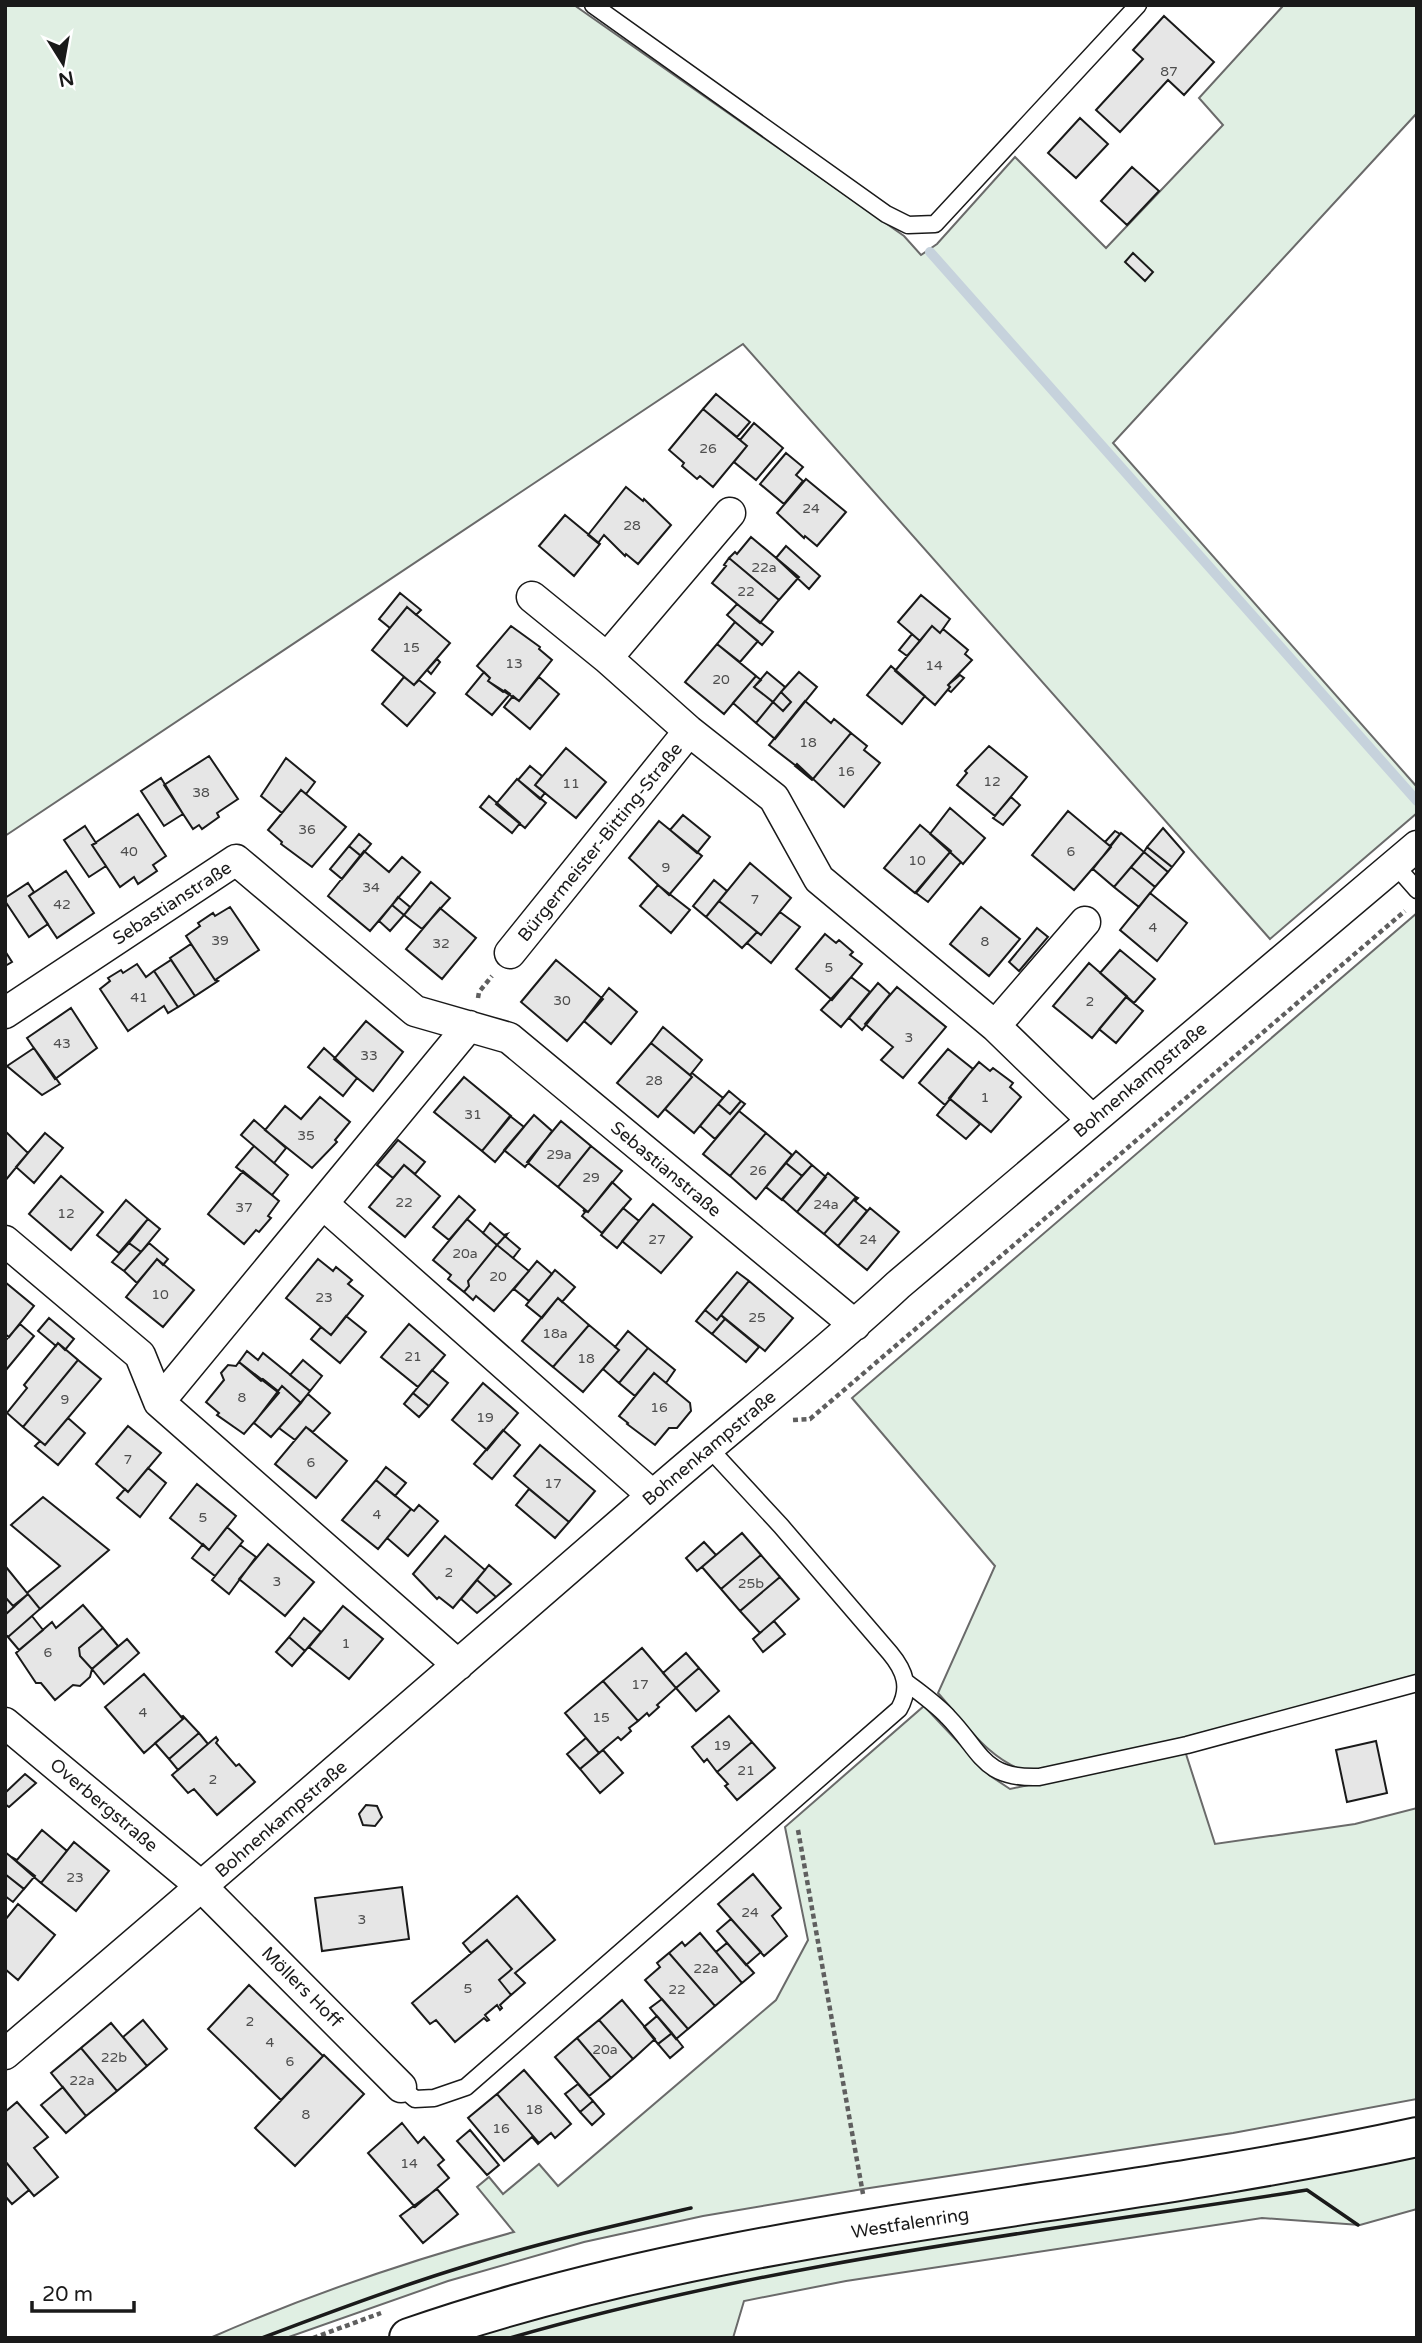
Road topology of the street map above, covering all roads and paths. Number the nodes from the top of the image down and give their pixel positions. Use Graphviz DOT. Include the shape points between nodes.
graph roads {
  1 [pos="593,5"];
  2 [pos="1138,5"];
  3 [pos="730,513"];
  4 [pos="533,597"];
  5 [pos="607,658"];
  6 [pos="689,731"];
  7 [pos="1406,855"];
  8 [pos="1417,890"];
  9 [pos="1406,910"];
  10 [pos="1085,922"];
  11 [pos="510,953"];
  12 [pos="5,1013"];
  13 [pos="469,1026"];
  14 [pos="995,1026"];
  15 [pos="1092,1121"];
  16 [pos="323,1204"];
  17 [pos="5,1241"];
  18 [pos="855,1325"];
  19 [pos="159,1402"];
  20 [pos="738,1423"];
  21 [pos="708,1447"];
  22 [pos="652,1495"];
  23 [pos="458,1665"];
  24 [pos="905,1682"];
  25 [pos="1417,1683"];
  26 [pos="5,1723"];
  27 [pos="793,1802"];
  28 [pos="202,1887"];
  29 [pos="5,2054"];
  30 [pos="401,2087"];
  31 [pos="1417,2137"];
  32 [pos="863,2196"];
  33 [pos="409,2338"];
  1 -- 2 [label="lane" via="886,214 908,225 935,224"];
  3 -- 5 [label="street"];
  4 -- 5 [label="street, Bürgermeister-Bitting-Straße"];
  5 -- 6 [label="street, Bürgermeister-Bitting-Straße"];
  6 -- 11 [label="street, Bürgermeister-Bitting-Straße"];
  6 -- 14 [label="street, Bürgermeister-Bitting-Straße" via="774,798 819,880"];
  7 -- 8 [label="lane"];
  7 -- 15 [label="street, Bohnenkampstraße"];
  9 -- 20 [label="path" via="810,1419"];
  10 -- 14 [label="street"];
  11 -- 13 [label="path" via="479,992"];
  12 -- 13 [label="street, Sebastianstraße" via="236,860 415,1011"];
  13 -- 16 [label="street"];
  13 -- 18 [label="street, Sebastianstraße" via="509,1038"];
  14 -- 15 [label="street, Bürgermeister-Bitting-Straße"];
  15 -- 18 [label="street, Bohnenkampstraße"];
  16 -- 19 [label="street"];
  16 -- 22 [label="street"];
  17 -- 19 [label="street" via="140,1355"];
  18 -- 20 [label="street, Bohnenkampstraße"];
  19 -- 23 [label="street"];
  20 -- 21 [label="street, Bohnenkampstraße"];
  21 -- 22 [label="street, Bohnenkampstraße"];
  21 -- 24 [label="lane" via="890,1653 902,1668"];
  22 -- 23 [label="street, Bohnenkampstraße"];
  23 -- 28 [label="street, Bohnenkampstraße"];
  24 -- 25 [label="lane" via="948,1716 988,1765 1021,1778 1187,1745"];
  24 -- 27 [label="lane" via="899,1709"];
  26 -- 28 [label="street, Overbergstraße"];
  27 -- 30 [label="lane" via="466,2087 415,2099"];
  27 -- 32 [label="path"];
  28 -- 29 [label="street, Bohnenkampstraße"];
  28 -- 30 [label="street, Möllers Hoff"];
  31 -- 33 [label="street, Westfalenring" via="695,2260 532,2300"];
}
